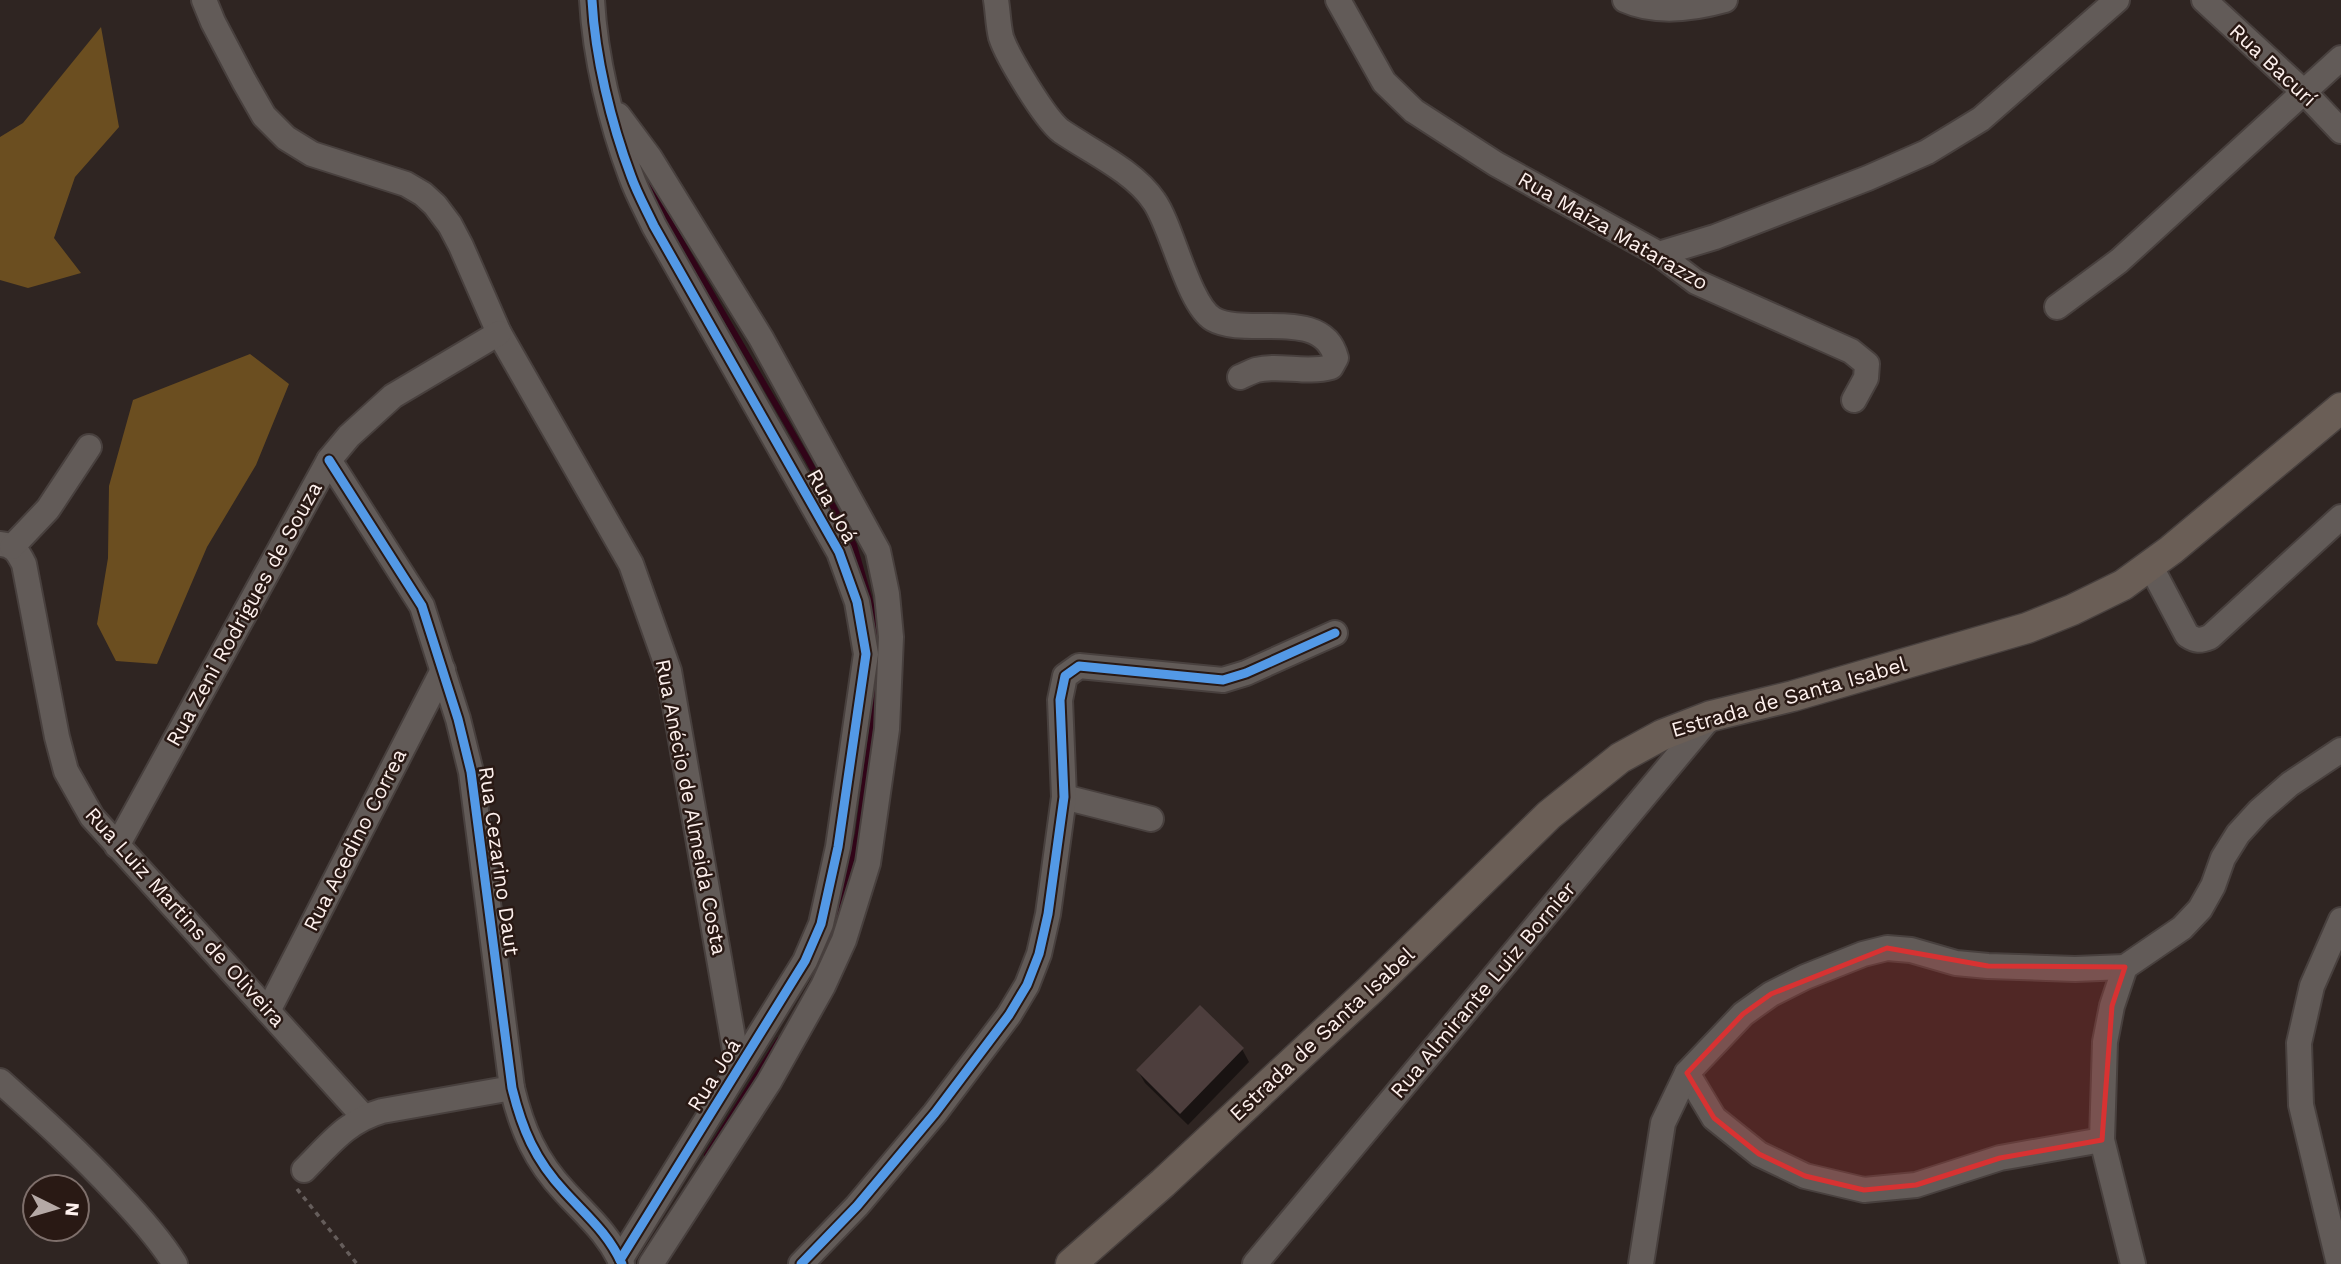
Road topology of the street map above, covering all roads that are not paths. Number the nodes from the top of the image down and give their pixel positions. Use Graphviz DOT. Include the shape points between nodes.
graph roads {
  1 [pos="204,0"];
  2 [pos="592,0"];
  3 [pos="996,0"];
  4 [pos="1338,0"];
  5 [pos="1625,0"];
  6 [pos="1725,0"];
  7 [pos="2117,0"];
  8 [pos="2204,0"];
  9 [pos="2341,58"];
  10 [pos="2305,93"];
  11 [pos="609,103"];
  12 [pos="2341,131"];
  13 [pos="1658,254"];
  14 [pos="2057,307"];
  15 [pos="499,333"];
  16 [pos="1240,377"];
  17 [pos="1854,400"];
  18 [pos="2339,413"];
  19 [pos="89,447"];
  20 [pos="329,460"];
  21 [pos="2341,517"];
  22 [pos="6,545"];
  23 [pos="2150,565"];
  24 [pos="1335,633"];
  25 [pos="443,670"];
  26 [pos="1711,716"];
  27 [pos="2341,750"];
  28 [pos="1064,797"];
  29 [pos="1151,819"];
  30 [pos="117,846"];
  31 [pos="2341,920"];
  32 [pos="2125,967"];
  33 [pos="268,1011"];
  34 [pos="738,1067"];
  35 [pos="1687,1073"];
  36 [pos="0,1081"];
  37 [pos="512,1088"];
  38 [pos="363,1116"];
  39 [pos="2102,1140"];
  40 [pos="304,1170"];
  41 [pos="676,1201"];
  42 [pos="621,1262"];
  43 [pos="175,1264"];
  44 [pos="651,1264"];
  45 [pos="801,1264"];
  46 [pos="1071,1264"];
  47 [pos="1255,1264"];
  48 [pos="1641,1264"];
  49 [pos="2133,1264"];
  50 [pos="2339,1264"];
  1 -- 15 [label="street, Rua Anécio de Almeida Costa" via="264,116 286,138 313,153 405,184 435,205 461,246"];
  2 -- 11 [label="street, Rua Joá"];
  3 -- 16 [label="street" via="1002,38 1030,91 1057,128 1136,181 1155,202 1196,298 1211,318 1230,325 1290,326 1320,335 1333,347 1336,358 1331,367 1256,370"];
  4 -- 13 [label="street, Rua Maiza Matarazzo" via="1384,82 1414,111 1496,164"];
  5 -- 6 [label="street" via="1660,10"];
  7 -- 13 [label="street" via="1981,119 1927,152 1715,237"];
  8 -- 10 [label="street, Rua Bacurí"];
  9 -- 10 [label="street"];
  10 -- 12 [label="street, Rua Bacurí"];
  10 -- 14 [label="street" via="2119,261"];
  11 -- 34 [label="street, Rua Joá" via="631,177 653,226 839,552 857,602 866,654 844,813 821,925 805,961"];
  11 -- 41 [label="street, Rua Joá" via="650,158 754,327 878,551 891,637 887,729 868,863 844,940 769,1082"];
  13 -- 17 [label="street, Rua Maiza Matarazzo" via="1696,282 1851,351 1867,364 1866,379"];
  15 -- 20 [label="street, Rua Zeni Rodrigues de Souza" via="393,396"];
  15 -- 34 [label="street, Rua Anécio de Almeida Costa" via="631,564 669,671"];
  18 -- 23 [label="main road, Estrada de Santa Isabel"];
  19 -- 22 [label="street" via="48,509"];
  20 -- 25 [label="street, Rua Cezarino Daut" via="422,606"];
  20 -- 30 [label="street, Rua Zeni Rodrigues de Souza"];
  21 -- 23 [label="street" via="2201,641 2187,635"];
  22 -- 30 [label="street, Rua Luiz Martins de Oliveira" via="24,564 66,771 92,817"];
  23 -- 26 [label="main road, Estrada de Santa Isabel" via="2123,585 2026,628"];
  24 -- 28 [label="street" via="1223,680 1079,666 1065,676 1060,700"];
  25 -- 33 [label="street, Rua Acedino Correa"];
  25 -- 37 [label="street, Rua Cezarino Daut" via="471,772"];
  26 -- 46 [label="main road, Estrada de Santa Isabel" via="1620,758 1549,815 1341,1018"];
  26 -- 47 [label="street, Rua Almirante Luiz Bornier"];
  27 -- 32 [label="street" via="2290,783 2259,811 2223,858 2200,909 2182,928"];
  28 -- 29 [label="street"];
  28 -- 45 [label="street" via="1048,914 1027,985 935,1113"];
  30 -- 33 [label="street, Rua Luiz Martins de Oliveira"];
  31 -- 50 [label="street" via="2312,986 2299,1043 2301,1105"];
  32 -- 35 [label="street" via="1988,966 1886,948 1771,994 1743,1014"];
  32 -- 39 [label="street" via="2105,1042"];
  33 -- 38 [label="street, Rua Luiz Martins de Oliveira"];
  34 -- 41 [label="street, Rua Joá"];
  35 -- 39 [label="street" via="1714,1118 1759,1154 1805,1176 1864,1190 1916,1185 2000,1158"];
  35 -- 48 [label="street" via="1662,1123"];
  36 -- 43 [label="street" via="81,1154 140,1217"];
  37 -- 38 [label="street"];
  37 -- 42 [label="street, Rua Cezarino Daut" via="532,1149 563,1191 597,1224"];
  38 -- 40 [label="street"];
  39 -- 49 [label="street"];
  41 -- 42 [label="street, Rua Joá"];
  41 -- 44 [label="street, Rua Joá"];
}
